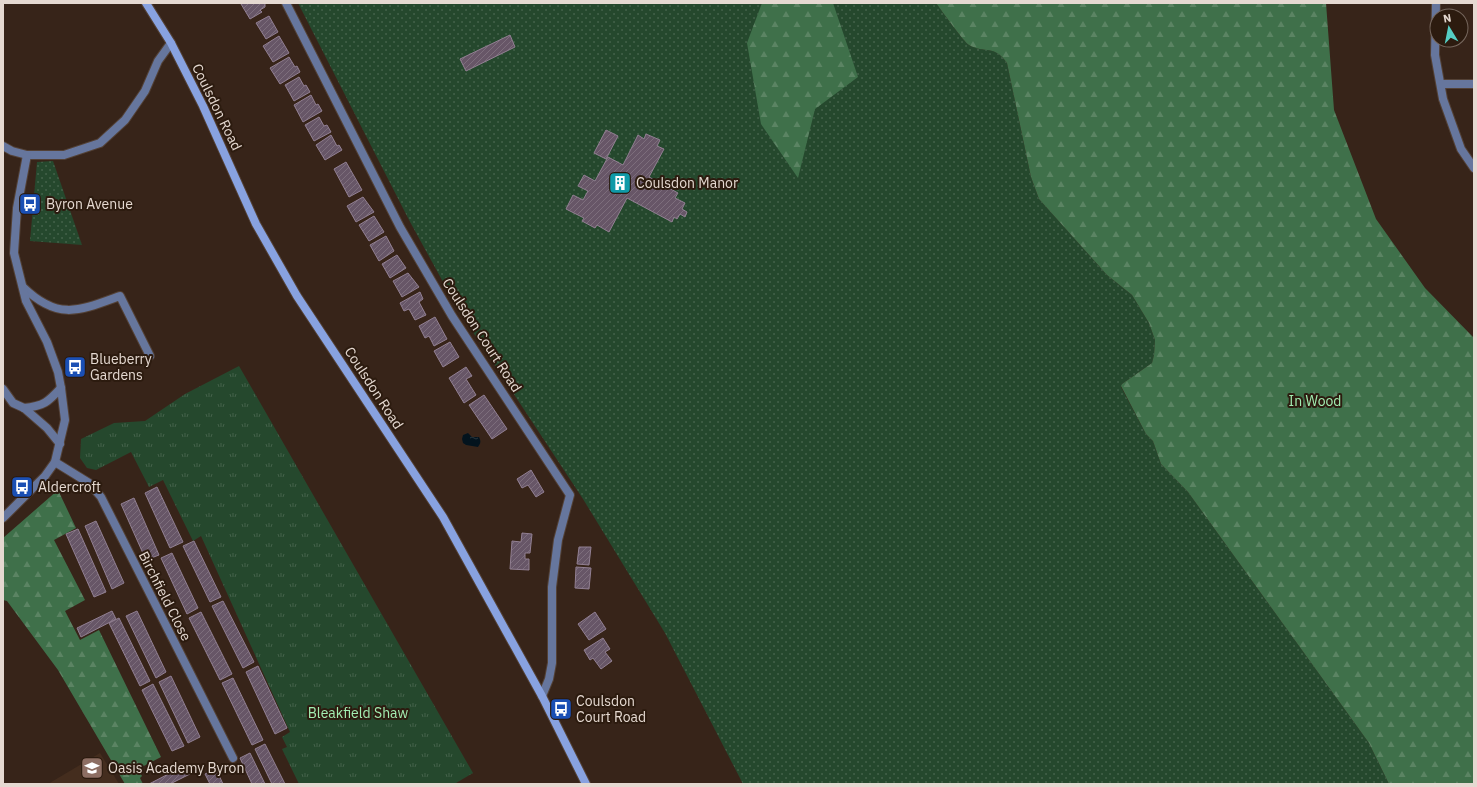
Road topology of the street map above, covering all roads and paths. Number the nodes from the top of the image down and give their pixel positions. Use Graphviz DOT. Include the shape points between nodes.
graph roads {
  1 [pos="146,3"];
  2 [pos="286,3"];
  3 [pos="1436,3"];
  4 [pos="171,43"];
  5 [pos="1441,84"];
  6 [pos="1474,84"];
  7 [pos="3,146"];
  8 [pos="27,155"];
  9 [pos="1474,168"];
  10 [pos="22,285"];
  11 [pos="150,356"];
  12 [pos="61,388"];
  13 [pos="3,389"];
  14 [pos="24,408"];
  15 [pos="60,444"];
  16 [pos="55,462"];
  17 [pos="3,518"];
  18 [pos="542,696"];
  19 [pos="233,758"];
  20 [pos="586,784"];
  1 -- 4 [label="main road, Coulsdon Road"];
  2 -- 18 [label="street, Coulsdon Court Road" via="400,227 452,316 570,495 558,540 552,587 552,663 549,680"];
  3 -- 5 [label="street" via="1435,55"];
  4 -- 8 [label="street" via="158,61 145,91 125,120 100,143 64,155"];
  4 -- 18 [label="main road, Coulsdon Road" via="203,106 256,224 297,296 443,517"];
  5 -- 6 [label="street"];
  5 -- 9 [label="street" via="1461,148"];
  7 -- 8 [label="street"];
  8 -- 10 [label="street" via="17,208 14,253"];
  10 -- 11 [label="street" via="35,298 67,311 85,309 120,296"];
  10 -- 12 [label="street" via="26,301 47,342"];
  12 -- 14 [label="street" via="50,401"];
  12 -- 15 [label="street" via="65,420"];
  13 -- 14 [label="street" via="13,403"];
  14 -- 15 [label="street" via="47,428"];
  15 -- 16 [label="street"];
  16 -- 17 [label="street" via="45,476"];
  16 -- 19 [label="street, Birchfield Close" via="88,483 101,498"];
  18 -- 20 [label="main road, Coulsdon Road"];
}
